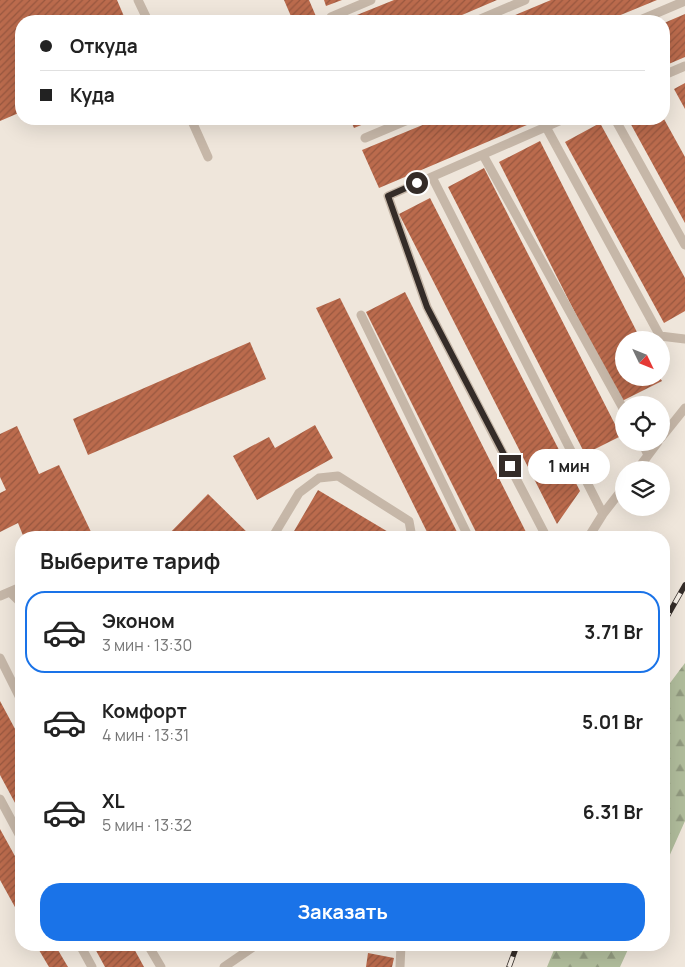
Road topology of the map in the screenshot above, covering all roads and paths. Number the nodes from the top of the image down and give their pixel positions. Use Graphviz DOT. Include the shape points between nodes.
graph roads {
  1 [pos="138,0"];
  2 [pos="371,0"];
  3 [pos="525,0"];
  4 [pos="685,1"];
  5 [pos="145,15"];
  6 [pos="336,15"];
  7 [pos="490,15"];
  8 [pos="652,15"];
  9 [pos="685,66"];
  10 [pos="670,72"];
  11 [pos="194,125"];
  12 [pos="396,125"];
  13 [pos="550,125"];
  14 [pos="618,125"];
  15 [pos="546,127"];
  16 [pos="365,138"];
  17 [pos="483,154"];
  18 [pos="208,157"];
  19 [pos="432,177"];
  20 [pos="685,245"];
  21 [pos="361,315"];
  22 [pos="685,339"];
  23 [pos="616,396"];
  24 [pos="685,408"];
  25 [pos="670,427"];
  26 [pos="646,451"];
  27 [pos="651,451"];
  28 [pos="648,455"];
  29 [pos="644,461"];
  30 [pos="615,498"];
  31 [pos="602,514"];
  32 [pos="276,531"];
  33 [pos="411,531"];
  34 [pos="466,531"];
  35 [pos="543,531"];
  36 [pos="592,531"];
  37 [pos="15,590"];
  38 [pos="10,592"];
  39 [pos="0,596"];
  40 [pos="15,597"];
  41 [pos="0,658"];
  42 [pos="15,688"];
  43 [pos="0,799"];
  44 [pos="15,827"];
  45 [pos="83,951"];
  46 [pos="152,951"];
  47 [pos="247,951"];
  48 [pos="401,951"];
  49 [pos="92,967"];
  50 [pos="161,967"];
  51 [pos="224,967"];
  52 [pos="400,967"];
  1 -- 5 [label="lane"];
  2 -- 6 [label="lane"];
  3 -- 7 [label="lane"];
  4 -- 8 [label="lane"];
  9 -- 10 [label="lane"];
  11 -- 18 [label="lane"];
  12 -- 16 [label="lane"];
  13 -- 15 [label="lane"];
  14 -- 20 [label="lane"];
  15 -- 17 [label="lane"];
  15 -- 22 [label="lane" via="660,336"];
  17 -- 19 [label="lane"];
  17 -- 23 [label="lane"];
  19 -- 31 [label="lane"];
  19 -- 35 [label="lane" via="388,196 427,307"];
  21 -- 34 [label="lane"];
  24 -- 25 [label="lane"];
  26 -- 28 [label="lane"];
  27 -- 28 [label="lane"];
  28 -- 29 [label="lane"];
  30 -- 31 [label="lane"];
  31 -- 36 [label="lane"];
  32 -- 33 [label="lane" via="299,493 319,478 338,476 409,521"];
  37 -- 38 [label="lane"];
  38 -- 39 [label="lane"];
  38 -- 40 [label="lane"];
  41 -- 42 [label="lane"];
  43 -- 44 [label="lane"];
  45 -- 49 [label="lane"];
  46 -- 50 [label="lane"];
  47 -- 51 [label="lane"];
  48 -- 52 [label="lane"];
}
